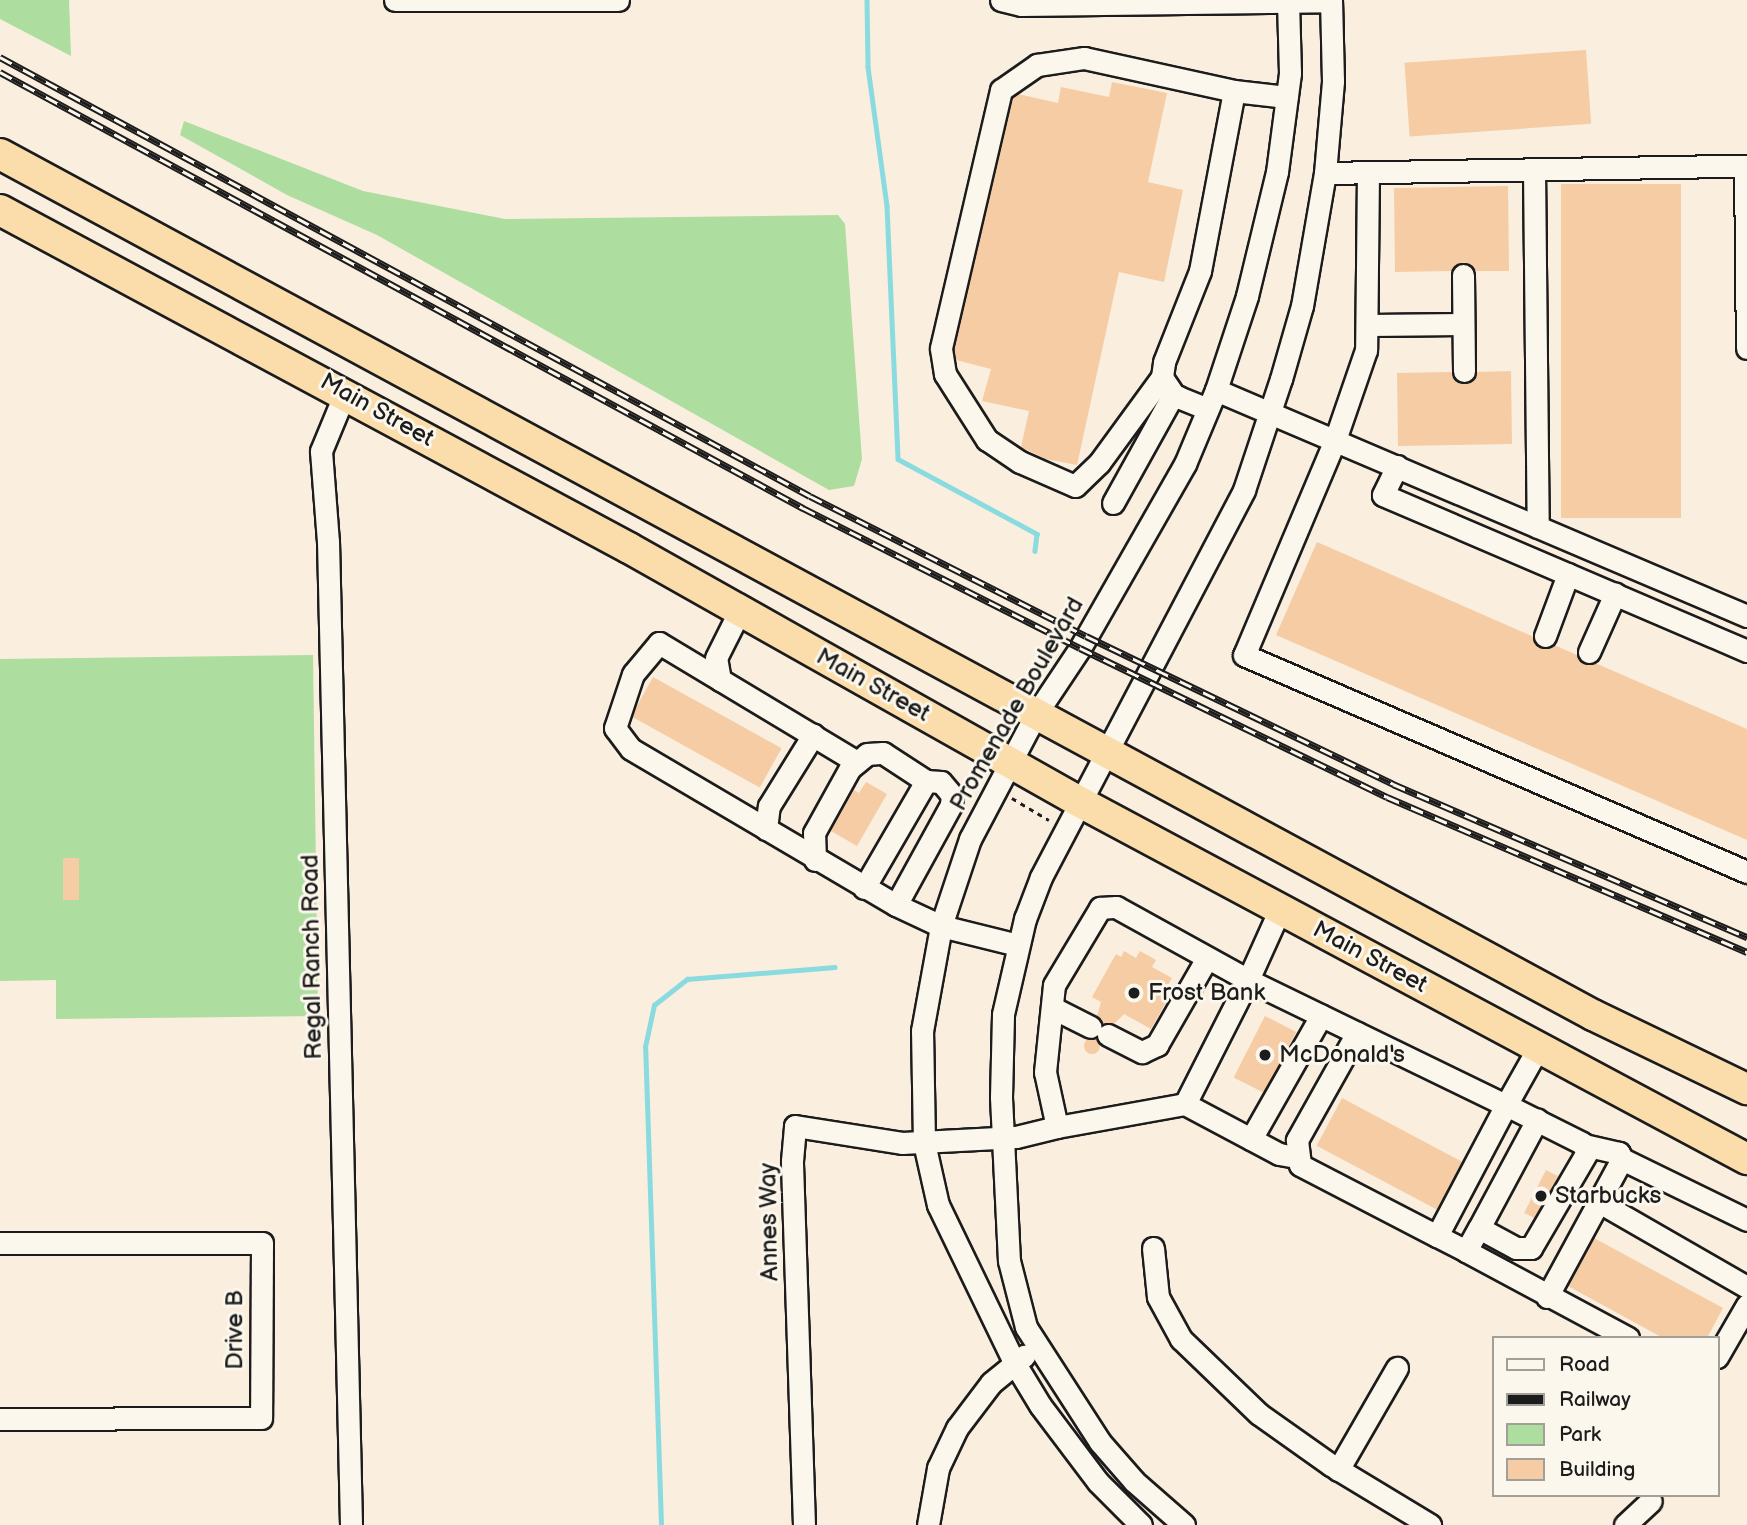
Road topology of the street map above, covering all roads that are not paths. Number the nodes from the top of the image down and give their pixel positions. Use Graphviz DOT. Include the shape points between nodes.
graph roads {
  1 [pos="395,0"];
  2 [pos="618,0"];
  3 [pos="1002,0"];
  4 [pos="1331,0"];
  5 [pos="1235,2"];
  6 [pos="1288,2"];
  7 [pos="1234,91"];
  8 [pos="1287,97"];
  9 [pos="0,154"];
  10 [pos="1746,166"];
  11 [pos="1534,169"];
  12 [pos="1325,173"];
  13 [pos="1368,173"];
  14 [pos="0,210"];
  15 [pos="1462,275"];
  16 [pos="1463,324"];
  17 [pos="1369,325"];
  18 [pos="1747,348"];
  19 [pos="1464,372"];
  20 [pos="1162,377"];
  21 [pos="345,393"];
  22 [pos="1176,398"];
  23 [pos="1212,399"];
  24 [pos="1270,412"];
  25 [pos="1335,440"];
  26 [pos="1396,466"];
  27 [pos="1114,503"];
  28 [pos="1538,527"];
  29 [pos="1568,574"];
  30 [pos="1615,594"];
  31 [pos="1713,602"];
  32 [pos="740,610"];
  33 [pos="1747,616"];
  34 [pos="1705,633"];
  35 [pos="1545,636"];
  36 [pos="1747,650"];
  37 [pos="1589,652"];
  38 [pos="720,680"];
  39 [pos="1035,714"];
  40 [pos="813,735"];
  41 [pos="1109,752"];
  42 [pos="1009,761"];
  43 [pos="857,762"];
  44 [pos="926,781"];
  45 [pos="1080,802"];
  46 [pos="766,829"];
  47 [pos="815,860"];
  48 [pos="1747,872"];
  49 [pos="864,888"];
  50 [pos="896,905"];
  51 [pos="1280,909"];
  52 [pos="942,926"];
  53 [pos="1018,945"];
  54 [pos="1207,958"];
  55 [pos="1248,980"];
  56 [pos="1054,1008"];
  57 [pos="1321,1016"];
  58 [pos="1357,1033"];
  59 [pos="1538,1048"];
  60 [pos="1747,1089"];
  61 [pos="1185,1104"];
  62 [pos="1506,1105"];
  63 [pos="1536,1121"];
  64 [pos="1057,1127"];
  65 [pos="1002,1138"];
  66 [pos="1251,1139"];
  67 [pos="924,1143"];
  68 [pos="1584,1145"];
  69 [pos="1296,1157"];
  70 [pos="1622,1159"];
  71 [pos="1747,1159"];
  72 [pos="1599,1202"];
  73 [pos="1747,1220"];
  74 [pos="1479,1228"];
  75 [pos="1437,1236"];
  76 [pos="0,1243"];
  77 [pos="1153,1248"];
  78 [pos="1466,1251"];
  79 [pos="1747,1287"];
  80 [pos="1547,1297"];
  81 [pos="1747,1305"];
  82 [pos="1624,1336"];
  83 [pos="1038,1348"];
  84 [pos="1719,1354"];
  85 [pos="1014,1362"];
  86 [pos="1397,1368"];
  87 [pos="0,1419"];
  88 [pos="1338,1470"];
  89 [pos="1651,1501"];
  90 [pos="1417,1521"];
  91 [pos="351,1525"];
  92 [pos="804,1525"];
  93 [pos="928,1525"];
  94 [pos="1141,1525"];
  95 [pos="1184,1525"];
  96 [pos="1625,1525"];
  1 -- 2 [label="street"];
  3 -- 5 [label="street" via="1021,5"];
  4 -- 6 [label="street"];
  4 -- 12 [label="street" via="1333,81"];
  5 -- 6 [label="street"];
  6 -- 8 [label="street, Promenade Boulevard"];
  7 -- 8 [label="street"];
  7 -- 20 [label="street" via="1200,271"];
  7 -- 20 [label="street" via="1084,58 1037,65 1002,90 990,134 942,348 945,374 988,440 1020,462 1075,486 1099,463"];
  8 -- 23 [label="street, Promenade Boulevard" via="1274,185 1247,296"];
  9 -- 39 [label="highway, Main Street"];
  10 -- 11 [label="street"];
  10 -- 18 [label="street"];
  11 -- 13 [label="street"];
  11 -- 28 [label="street"];
  12 -- 13 [label="street"];
  12 -- 24 [label="street" via="1303,306"];
  13 -- 17 [label="street"];
  14 -- 21 [label="highway, Main Street"];
  15 -- 16 [label="street"];
  16 -- 17 [label="street"];
  16 -- 19 [label="street"];
  17 -- 25 [label="street" via="1366,350"];
  20 -- 22 [label="street"];
  21 -- 32 [label="highway, Main Street"];
  21 -- 91 [label="street, Regal Ranch Road" via="321,451 328,541"];
  22 -- 23 [label="street"];
  22 -- 27 [label="street" via="1170,400"];
  23 -- 24 [label="street"];
  23 -- 39 [label="street, Promenade Boulevard" via="1185,464 1080,648"];
  24 -- 25 [label="street"];
  24 -- 41 [label="street" via="1244,490"];
  25 -- 26 [label="street"];
  25 -- 48 [label="street" via="1244,655"];
  26 -- 28 [label="street"];
  26 -- 29 [label="street" via="1383,495"];
  28 -- 31 [label="street"];
  29 -- 30 [label="street"];
  29 -- 35 [label="street"];
  30 -- 34 [label="street"];
  30 -- 37 [label="street"];
  31 -- 33 [label="street"];
  31 -- 34 [label="street"];
  32 -- 38 [label="street" via="716,658"];
  32 -- 42 [label="highway, Main Street"];
  34 -- 36 [label="street"];
  38 -- 40 [label="street"];
  38 -- 46 [label="street" via="659,643 633,674 615,728 631,749"];
  39 -- 41 [label="highway, Main Street"];
  39 -- 42 [label="street, Promenade Boulevard"];
  40 -- 43 [label="street"];
  40 -- 46 [label="street" via="769,806"];
  41 -- 45 [label="street"];
  41 -- 60 [label="highway, Main Street" via="1593,1015"];
  42 -- 45 [label="highway, Main Street"];
  42 -- 52 [label="street, Promenade Boulevard" via="970,839"];
  43 -- 44 [label="street" via="867,754 883,753"];
  43 -- 47 [label="street" via="814,833"];
  44 -- 49 [label="street"];
  44 -- 50 [label="street" via="941,782 952,795 951,805"];
  45 -- 51 [label="highway, Main Street"];
  45 -- 53 [label="street" via="1041,877"];
  46 -- 47 [label="street"];
  47 -- 49 [label="street"];
  49 -- 50 [label="street"];
  50 -- 52 [label="street"];
  51 -- 55 [label="street"];
  51 -- 59 [label="highway, Main Street"];
  52 -- 53 [label="street"];
  52 -- 67 [label="street, Promenade Boulevard" via="922,1031"];
  53 -- 65 [label="street" via="1003,1014"];
  54 -- 55 [label="street"];
  54 -- 56 [label="street" via="1157,1045 1142,1052"];
  54 -- 56 [label="street" via="1116,907 1100,908 1054,985"];
  55 -- 57 [label="street"];
  55 -- 61 [label="street"];
  56 -- 64 [label="street" via="1045,1072"];
  57 -- 58 [label="street"];
  57 -- 66 [label="street"];
  58 -- 62 [label="street"];
  58 -- 69 [label="street" via="1297,1140"];
  59 -- 62 [label="street"];
  59 -- 71 [label="highway, Main Street"];
  61 -- 64 [label="street, Annes Way"];
  61 -- 66 [label="street"];
  62 -- 63 [label="street"];
  62 -- 75 [label="street"];
  63 -- 68 [label="street"];
  63 -- 74 [label="street"];
  64 -- 65 [label="street, Annes Way"];
  65 -- 67 [label="street, Annes Way"];
  65 -- 83 [label="street" via="1009,1261 1015,1294"];
  66 -- 69 [label="street" via="1279,1154"];
  67 -- 85 [label="street, Promenade Boulevard" via="938,1205"];
  67 -- 92 [label="street, Annes Way" via="795,1126 792,1161"];
  68 -- 70 [label="street" via="1619,1153"];
  68 -- 74 [label="street" via="1587,1152 1531,1248 1516,1248"];
  69 -- 75 [label="street" via="1300,1166"];
  70 -- 72 [label="street"];
  70 -- 73 [label="street"];
  72 -- 79 [label="street"];
  72 -- 80 [label="street"];
  74 -- 78 [label="street"];
  75 -- 78 [label="street"];
  76 -- 87 [label="street, Drive B" via="262,1243 261,1418"];
  77 -- 88 [label="street" via="1158,1297 1181,1339 1259,1414"];
  78 -- 80 [label="street"];
  80 -- 82 [label="street"];
  81 -- 84 [label="street"];
  83 -- 85 [label="street"];
  83 -- 95 [label="street" via="1100,1442 1134,1481"];
  85 -- 93 [label="street" via="957,1428 939,1468"];
  85 -- 94 [label="street, Promenade Boulevard" via="1073,1451"];
  86 -- 88 [label="street"];
  88 -- 90 [label="street"];
  89 -- 96 [label="street"];
}
